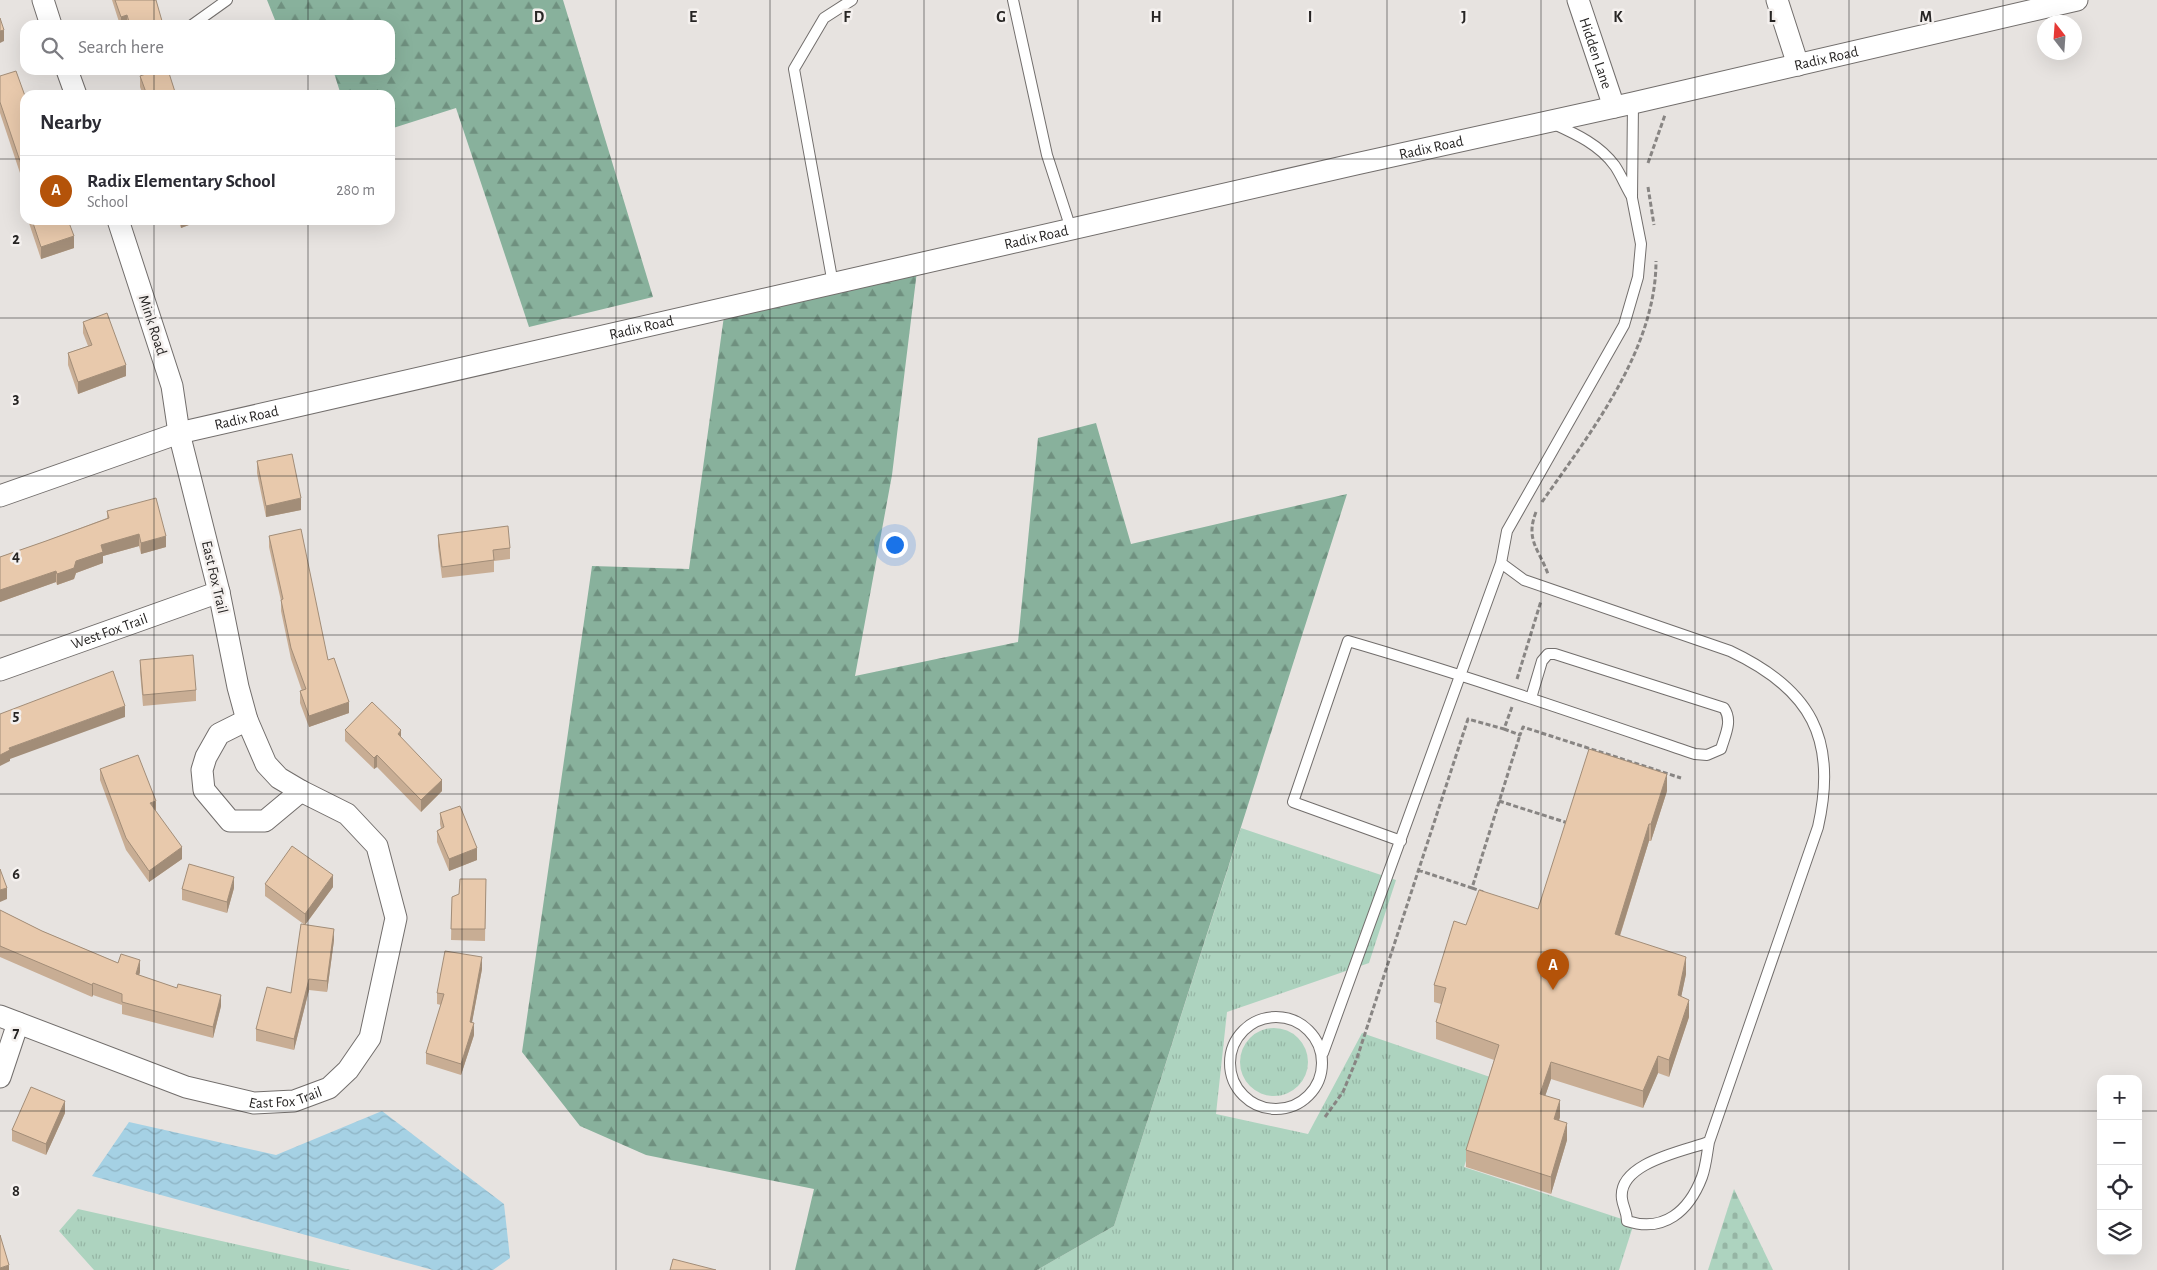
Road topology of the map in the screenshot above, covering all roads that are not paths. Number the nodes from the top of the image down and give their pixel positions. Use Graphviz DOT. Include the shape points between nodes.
graph roads {
  1 [pos="43,0"];
  2 [pos="227,0"];
  3 [pos="852,0"];
  4 [pos="1013,0"];
  5 [pos="1578,0"];
  6 [pos="1777,0"];
  7 [pos="2077,0"];
  8 [pos="49,20"];
  9 [pos="199,20"];
  10 [pos="1798,65"];
  11 [pos="71,75"];
  12 [pos="75,90"];
  13 [pos="1623,105"];
  14 [pos="1548,121"];
  15 [pos="1632,198"];
  16 [pos="120,225"];
  17 [pos="1071,230"];
  18 [pos="833,284"];
  19 [pos="179,433"];
  20 [pos="0,496"];
  21 [pos="1501,563"];
  22 [pos="220,592"];
  23 [pos="0,670"];
  24 [pos="1461,674"];
  25 [pos="1531,698"];
  26 [pos="247,720"];
  27 [pos="301,791"];
  28 [pos="1401,840"];
  29 [pos="9,1019"];
  30 [pos="1323,1053"];
  31 [pos="0,1077"];
  32 [pos="1709,1142"];
  1 -- 8 [label="street"];
  2 -- 9 [label="lane"];
  3 -- 18 [label="lane" via="824,18 794,69"];
  4 -- 17 [label="lane" via="1047,155"];
  5 -- 13 [label="street, Hidden Lane"];
  6 -- 10 [label="street"];
  7 -- 10 [label="street, Radix Road"];
  10 -- 13 [label="street, Radix Road"];
  11 -- 12 [label="street"];
  13 -- 14 [label="street, Radix Road"];
  13 -- 15 [label="lane"];
  14 -- 15 [label="lane" via="1603,153 1615,166"];
  14 -- 17 [label="street, Radix Road"];
  15 -- 21 [label="lane" via="1641,244 1638,277 1624,325 1521,503 1507,531"];
  16 -- 19 [label="street, Mink Road" via="167,371"];
  17 -- 18 [label="street, Radix Road"];
  18 -- 19 [label="street, Radix Road"];
  19 -- 20 [label="street, Radix Road"];
  19 -- 22 [label="street, East Fox Trail"];
  21 -- 24 [label="lane"];
  21 -- 32 [label="lane" via="1524,580 1757,663 1792,691 1817,730 1825,774 1818,827"];
  22 -- 23 [label="street, West Fox Trail"];
  22 -- 26 [label="street, East Fox Trail"];
  24 -- 25 [label="lane"];
  24 -- 28 [label="lane"];
  24 -- 28 [label="lane" via="1348,641 1293,802"];
  25 -- 25 [label="lane" via="1695,754 1707,755 1721,749 1729,722 1729,714 1724,708 1555,654 1548,654 1542,661"];
  26 -- 27 [label="street, East Fox Trail" via="266,764 279,778"];
  26 -- 27 [label="street" via="219,734 204,764 204,790 230,821 265,821"];
  27 -- 29 [label="street, East Fox Trail" via="347,814 377,846 396,918 370,1038 348,1070 329,1088 294,1101 254,1103 186,1087"];
  28 -- 30 [label="lane"];
  29 -- 31 [label="street"];
  30 -- 30 [label="lane" via="1322,1077 1306,1100 1282,1110 1255,1106 1235,1088 1228,1062 1237,1036 1257,1019 1284,1016 1308,1028"];
  32 -- 32 [label="lane" via="1656,1159 1637,1170 1626,1181 1622,1199 1627,1221 1649,1226 1667,1221 1682,1208 1702,1176"];
}
